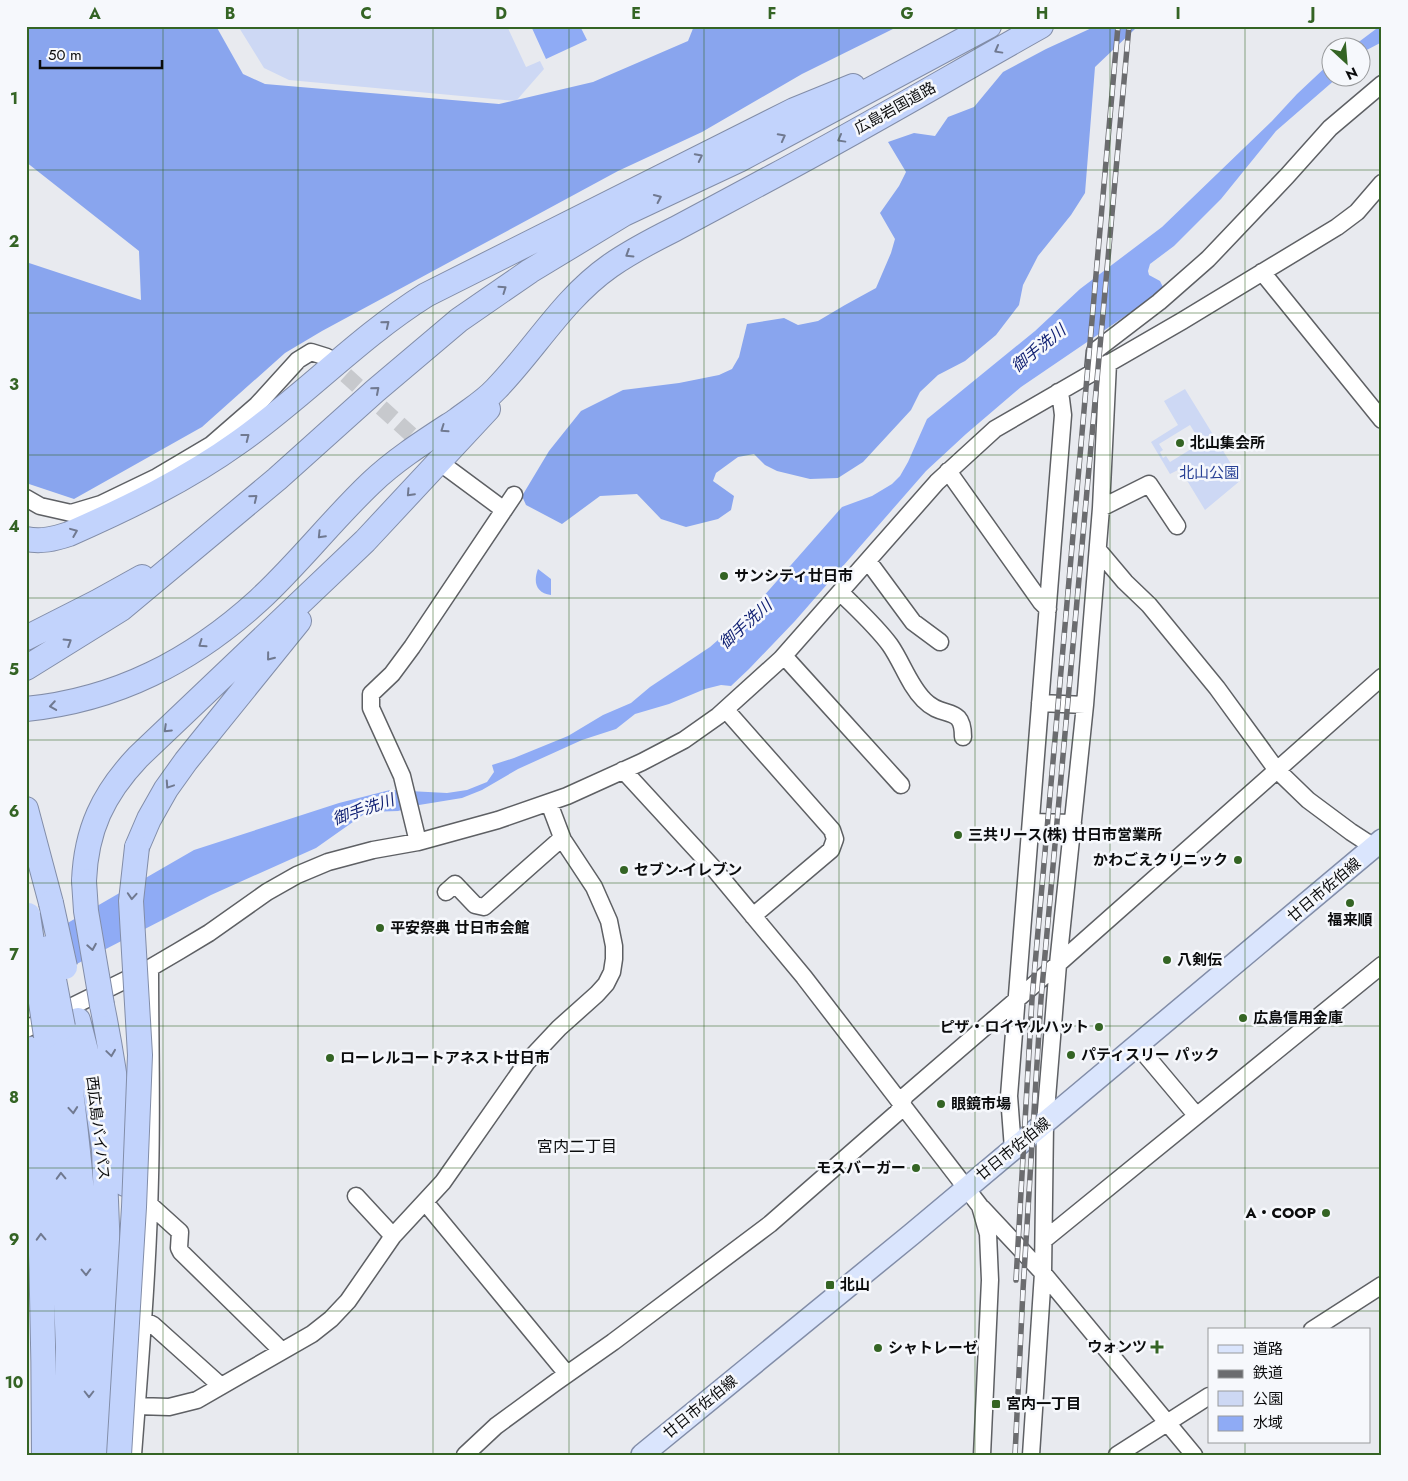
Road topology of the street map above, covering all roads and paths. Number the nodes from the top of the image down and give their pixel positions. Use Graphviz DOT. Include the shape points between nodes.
graph roads {
  1 [pos="989,26"];
  2 [pos="1040,26"];
  3 [pos="940,52"];
  4 [pos="1382,84"];
  5 [pos="1382,183"];
  6 [pos="624,214"];
  7 [pos="562,226"];
  8 [pos="1262,272"];
  9 [pos="326,357"];
  10 [pos="1108,363"];
  11 [pos="1093,372"];
  12 [pos="508,376"];
  13 [pos="1058,392"];
  14 [pos="1382,420"];
  15 [pos="446,467"];
  16 [pos="948,471"];
  17 [pos="514,495"];
  18 [pos="26,498"];
  19 [pos="1101,508"];
  20 [pos="504,510"];
  21 [pos="1177,526"];
  22 [pos="216,528"];
  23 [pos="26,539"];
  24 [pos="1098,550"];
  25 [pos="868,560"];
  26 [pos="329,576"];
  27 [pos="840,592"];
  28 [pos="1048,609"];
  29 [pos="26,638"];
  30 [pos="940,642"];
  31 [pos="784,656"];
  32 [pos="26,668"];
  33 [pos="1382,678"];
  34 [pos="1040,703"];
  35 [pos="1085,705"];
  36 [pos="26,709"];
  37 [pos="726,710"];
  38 [pos="964,738"];
  39 [pos="623,770"];
  40 [pos="1276,770"];
  41 [pos="901,785"];
  42 [pos="549,803"];
  43 [pos="27,813"];
  44 [pos="1031,822"];
  45 [pos="1073,823"];
  46 [pos="417,836"];
  47 [pos="562,838"];
  48 [pos="1379,844"];
  49 [pos="446,892"];
  50 [pos="36,909"];
  51 [pos="753,916"];
  52 [pos="1058,964"];
  53 [pos="1382,965"];
  54 [pos="150,968"];
  55 [pos="26,989"];
  56 [pos="1017,998"];
  57 [pos="49,1031"];
  58 [pos="1138,1046"];
  59 [pos="901,1103"];
  60 [pos="1196,1115"];
  61 [pos="1045,1123"];
  62 [pos="1013,1150"];
  63 [pos="966,1187"];
  64 [pos="356,1196"];
  65 [pos="426,1202"];
  66 [pos="149,1204"];
  67 [pos="980,1206"];
  68 [pos="394,1236"];
  69 [pos="1044,1240"];
  70 [pos="26,1252"];
  71 [pos="1043,1274"];
  72 [pos="1382,1284"];
  73 [pos="26,1311"];
  74 [pos="143,1320"];
  75 [pos="1315,1328"];
  76 [pos="111,1330"];
  77 [pos="78,1346"];
  78 [pos="282,1351"];
  79 [pos="44,1356"];
  80 [pos="567,1374"];
  81 [pos="221,1386"];
  82 [pos="1208,1397"];
  83 [pos="137,1406"];
  84 [pos="1167,1423"];
  85 [pos="36,1455"];
  86 [pos="44,1455"];
  87 [pos="66,1455"];
  88 [pos="89,1455"];
  89 [pos="108,1455"];
  90 [pos="119,1455"];
  91 [pos="133,1455"];
  92 [pos="465,1455"];
  93 [pos="642,1455"];
  94 [pos="982,1455"];
  95 [pos="1031,1455"];
  96 [pos="1117,1455"];
  97 [pos="1194,1455"];
  1 -- 3 [label="highway, 広島岩国道路"];
  2 -- 12 [label="highway, 広島岩国道路, one-way" via="610,266 560,312"];
  6 -- 3 [label="highway, 広島岩国道路, one-way" via="739,160"];
  7 -- 3 [label="highway, one-way" via="818,98 898,71"];
  4 -- 11 [label="street" via="1330,128 1208,259 1159,302 1094,351"];
  5 -- 8 [label="street" via="1347,220"];
  6 -- 7 [label="highway"];
  22 -- 6 [label="highway, one-way" via="278,479 459,320 530,271"];
  23 -- 7 [label="highway, one-way" via="37,541 69,534 170,486 239,442 408,306"];
  8 -- 10 [label="street"];
  8 -- 14 [label="street"];
  9 -- 18 [label="street" via="311,352 298,360 257,405 211,445 101,504 71,513 40,506"];
  10 -- 11 [label="street"];
  10 -- 19 [label="street"];
  11 -- 13 [label="street"];
  12 -- 26 [label="highway, one-way" via="484,414"];
  12 -- 36 [label="highway, one-way" via="476,407 372,482 260,599 178,662 86,699"];
  13 -- 16 [label="street" via="995,429"];
  13 -- 28 [label="street" via="1063,415"];
  15 -- 20 [label="street"];
  16 -- 25 [label="street"];
  16 -- 28 [label="street"];
  17 -- 20 [label="street"];
  19 -- 21 [label="street" via="1149,484"];
  19 -- 24 [label="street"];
  20 -- 46 [label="street" via="412,647 392,674 371,694 371,708 402,776"];
  22 -- 29 [label="highway" via="163,565"];
  32 -- 22 [label="highway, one-way" via="121,609"];
  24 -- 35 [label="street"];
  24 -- 40 [label="street" via="1149,605 1217,688"];
  25 -- 27 [label="street"];
  25 -- 30 [label="street" via="913,622"];
  26 -- 76 [label="highway, one-way, bridge" via="121,774 97,816 89,839 84,881 86,912 110,1046 126,1169"];
  26 -- 90 [label="highway, one-way, bridge" via="305,613 166,789 137,847 131,900 140,1055"];
  27 -- 31 [label="street"];
  27 -- 38 [label="street" via="889,644 922,699 932,708 952,713 960,719"];
  28 -- 34 [label="street"];
  31 -- 37 [label="street"];
  31 -- 41 [label="street"];
  33 -- 40 [label="street"];
  34 -- 35 [label="street"];
  34 -- 44 [label="street"];
  35 -- 45 [label="street"];
  37 -- 39 [label="street" via="684,740"];
  37 -- 51 [label="street" via="832,830 835,839 831,850"];
  39 -- 42 [label="street"];
  39 -- 51 [label="street"];
  40 -- 48 [label="street" via="1308,800 1351,832"];
  40 -- 52 [label="street"];
  42 -- 46 [label="street" via="498,820"];
  42 -- 47 [label="street"];
  43 -- 50 [label="highway, 西広島バイパス"];
  44 -- 45 [label="street"];
  44 -- 56 [label="street"];
  45 -- 52 [label="street"];
  46 -- 54 [label="street" via="328,862 297,875"];
  47 -- 49 [label="street" via="484,907 474,905 454,884"];
  47 -- 65 [label="street" via="605,909 614,946 612,972 602,989 558,1028 527,1062"];
  48 -- 58 [label="main road, 廿日市佐伯線"];
  50 -- 57 [label="highway, 西広島バイパス, bridge"];
  50 -- 57 [label="highway, bridge"];
  51 -- 59 [label="street"];
  52 -- 56 [label="street"];
  52 -- 61 [label="street"];
  53 -- 60 [label="street"];
  54 -- 57 [label="street"];
  54 -- 66 [label="street"];
  55 -- 57 [label="highway, 西広島バイパス"];
  56 -- 59 [label="street" via="905,1096"];
  56 -- 62 [label="street" via="1009,1096"];
  57 -- 76 [label="highway, 西広島バイパス" via="94,1082 104,1149"];
  57 -- 77 [label="highway" via="72,1099 84,1219"];
  79 -- 57 [label="highway, 西広島バイパス, one-way" via="40,1169"];
  58 -- 60 [label="street"];
  58 -- 61 [label="main road, 廿日市佐伯線"];
  59 -- 63 [label="street"];
  59 -- 80 [label="street" via="898,1112 770,1224"];
  60 -- 69 [label="street"];
  61 -- 62 [label="main road, 廿日市佐伯線"];
  61 -- 69 [label="street"];
  62 -- 63 [label="main road, 廿日市佐伯線"];
  63 -- 67 [label="street"];
  63 -- 93 [label="main road, 廿日市佐伯線"];
  64 -- 68 [label="street"];
  65 -- 68 [label="street"];
  65 -- 80 [label="street"];
  66 -- 74 [label="street"];
  66 -- 78 [label="street" via="180,1232 181,1252"];
  67 -- 71 [label="street"];
  67 -- 94 [label="street" via="988,1234 990,1280"];
  68 -- 78 [label="street" via="337,1313 312,1334"];
  69 -- 71 [label="street"];
  70 -- 79 [label="highway"];
  71 -- 84 [label="street"];
  71 -- 95 [label="street"];
  72 -- 75 [label="street"];
  73 -- 85 [label="highway"];
  74 -- 81 [label="street" via="153,1325"];
  74 -- 83 [label="street"];
  76 -- 89 [label="highway, 西広島バイパス"];
  77 -- 87 [label="highway"];
  77 -- 88 [label="highway, one-way"];
  78 -- 81 [label="street"];
  79 -- 86 [label="highway, 西広島バイパス"];
  80 -- 92 [label="street" via="496,1426"];
  81 -- 83 [label="street" via="186,1404 163,1408"];
  82 -- 84 [label="street"];
  83 -- 91 [label="street"];
  84 -- 96 [label="street"];
  84 -- 97 [label="street"];
}
